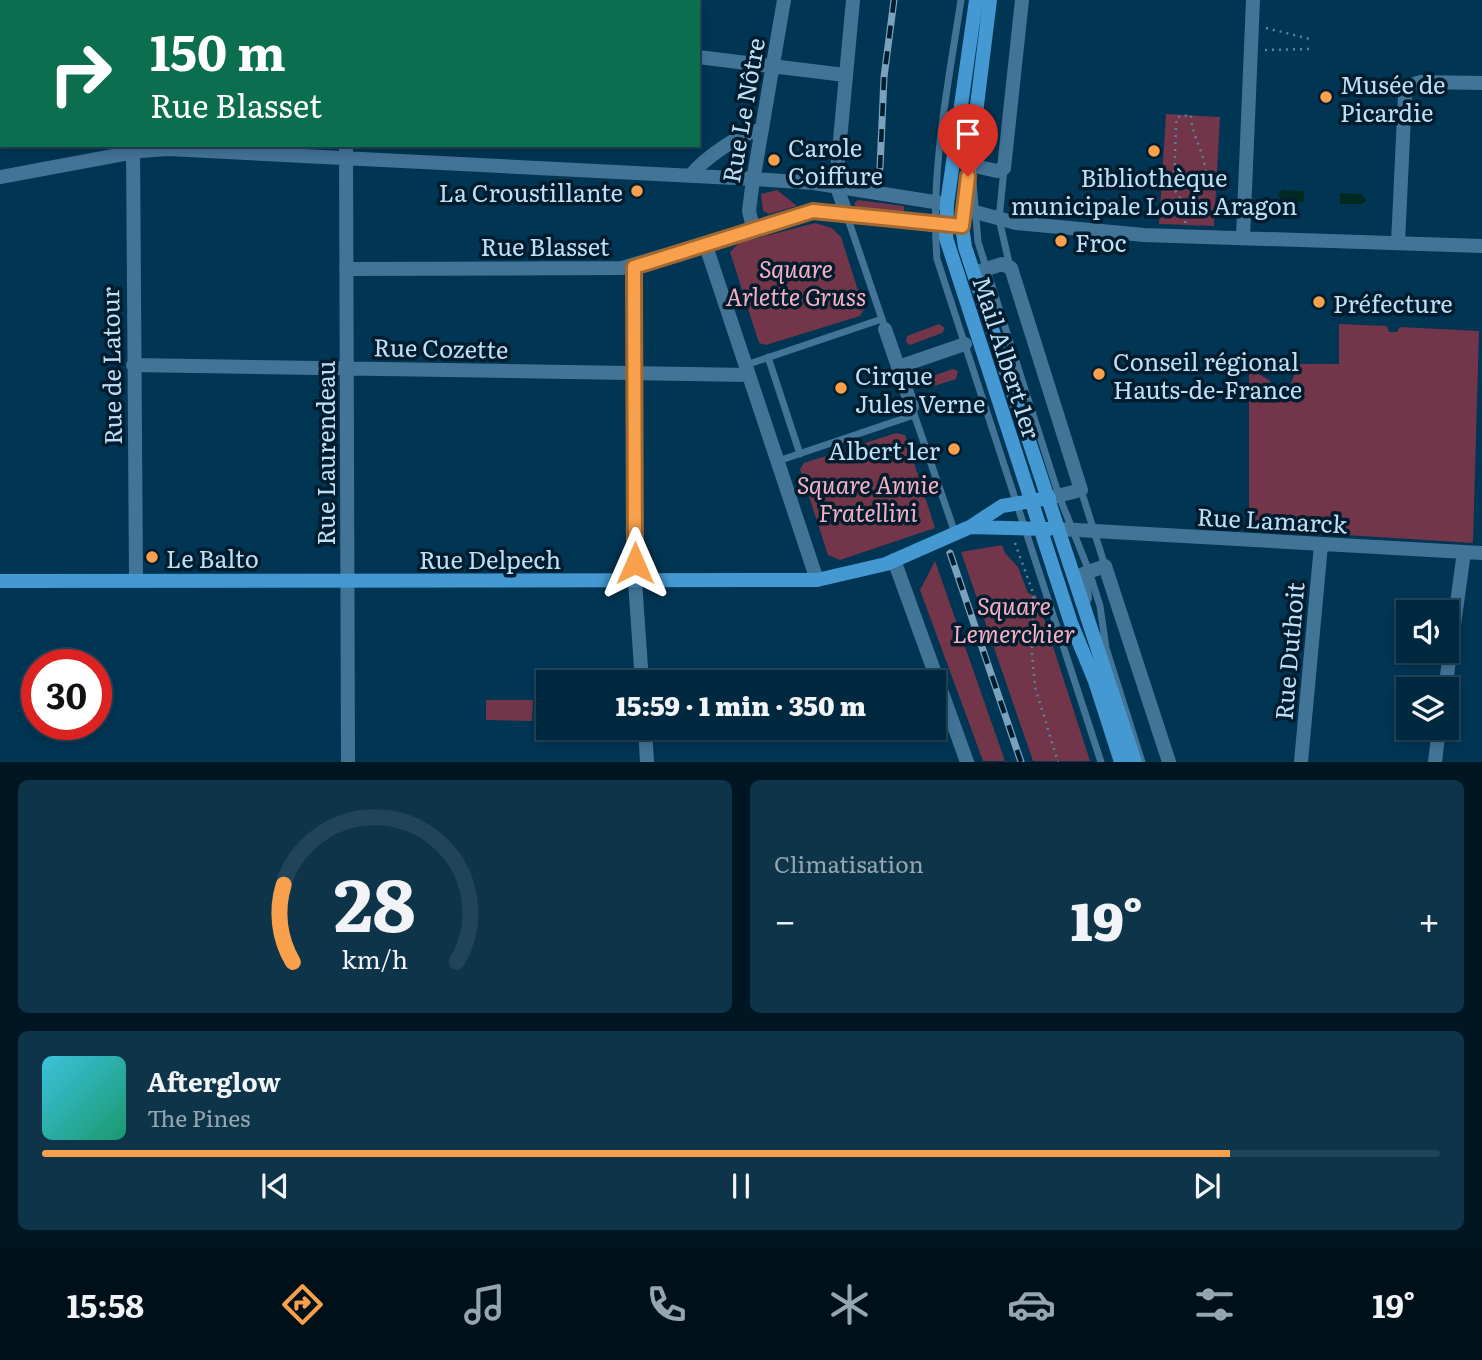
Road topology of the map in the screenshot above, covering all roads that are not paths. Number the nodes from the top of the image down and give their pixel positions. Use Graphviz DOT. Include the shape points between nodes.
graph roads {
  1 [pos="784,0"];
  2 [pos="853,0"];
  3 [pos="961,0"];
  4 [pos="976,0"];
  5 [pos="990,0"];
  6 [pos="1022,0"];
  7 [pos="1253,0"];
  8 [pos="700,57"];
  9 [pos="773,66"];
  10 [pos="845,75"];
  11 [pos="1482,83"];
  12 [pos="762,130"];
  13 [pos="134,149"];
  14 [pos="346,152"];
  15 [pos="971,161"];
  16 [pos="1004,168"];
  17 [pos="691,175"];
  18 [pos="0,177"];
  19 [pos="754,179"];
  20 [pos="837,187"];
  21 [pos="941,203"];
  22 [pos="969,210"];
  23 [pos="847,216"];
  24 [pos="999,219"];
  25 [pos="940,226"];
  26 [pos="962,226"];
  27 [pos="753,227"];
  28 [pos="1243,237"];
  29 [pos="705,243"];
  30 [pos="1398,243"];
  31 [pos="1482,246"];
  32 [pos="634,267"];
  33 [pos="1011,268"];
  34 [pos="346,269"];
  35 [pos="981,271"];
  36 [pos="883,324"];
  37 [pos="965,344"];
  38 [pos="768,358"];
  39 [pos="133,365"];
  40 [pos="898,367"];
  41 [pos="346,368"];
  42 [pos="747,370"];
  43 [pos="634,373"];
  44 [pos="913,411"];
  45 [pos="800,454"];
  46 [pos="778,461"];
  47 [pos="1081,490"];
  48 [pos="1054,497"];
  49 [pos="1024,502"];
  50 [pos="970,527"];
  51 [pos="1024,528"];
  52 [pos="1040,528"];
  53 [pos="1066,529"];
  54 [pos="1094,530"];
  55 [pos="955,533"];
  56 [pos="1321,545"];
  57 [pos="1464,552"];
  58 [pos="1482,553"];
  59 [pos="894,560"];
  60 [pos="1105,566"];
  61 [pos="1089,571"];
  62 [pos="136,580"];
  63 [pos="347,580"];
  64 [pos="817,580"];
  65 [pos="0,581"];
  66 [pos="635,581"];
  67 [pos="1097,646"];
  68 [pos="641,670"];
  69 [pos="1447,677"];
  70 [pos="646,740"];
  71 [pos="1438,740"];
  72 [pos="348,761"];
  73 [pos="647,761"];
  74 [pos="967,761"];
  75 [pos="1101,761"];
  76 [pos="1121,761"];
  77 [pos="1135,761"];
  78 [pos="1142,761"];
  79 [pos="1169,761"];
  80 [pos="1301,761"];
  81 [pos="1435,761"];
  1 -- 9 [label="street, Rue Le Nôtre"];
  2 -- 10 [label="street"];
  3 -- 21 [label="lane"];
  4 -- 21 [label="main road, Mail Albert 1er"];
  5 -- 15 [label="main road"];
  6 -- 16 [label="street"];
  7 -- 28 [label="street"];
  8 -- 9 [label="street"];
  9 -- 10 [label="street"];
  9 -- 12 [label="street, Rue Le Nôtre"];
  10 -- 20 [label="street"];
  11 -- 30 [label="street" via="1421,82 1405,95"];
  12 -- 17 [label="street" via="751,130"];
  12 -- 19 [label="street, Rue Le Nôtre"];
  13 -- 14 [label="street"];
  13 -- 18 [label="street"];
  13 -- 39 [label="street, Rue de Latour"];
  14 -- 17 [label="street"];
  14 -- 34 [label="street, Rue Laurendeau"];
  15 -- 16 [label="street" via="997,171"];
  15 -- 22 [label="main road"];
  16 -- 24 [label="lane, Mail Albert 1er"];
  17 -- 19 [label="street"];
  19 -- 20 [label="street"];
  19 -- 27 [label="street, Rue Le Nôtre" via="749,211"];
  20 -- 21 [label="street"];
  20 -- 23 [label="street"];
  21 -- 22 [label="main road"];
  21 -- 25 [label="main road, Mail Albert 1er"];
  22 -- 24 [label="street"];
  22 -- 26 [label="main road"];
  22 -- 35 [label="lane"];
  23 -- 25 [label="street, Rue Blasset"];
  23 -- 27 [label="street, Rue Blasset" via="813,211"];
  23 -- 36 [label="lane"];
  24 -- 28 [label="street" via="1144,235"];
  24 -- 33 [label="lane, Mail Albert 1er"];
  25 -- 26 [label="main road"];
  25 -- 37 [label="lane" via="937,258"];
  25 -- 49 [label="main road, Mail Albert 1er"];
  26 -- 35 [label="main road, Mail Albert 1er"];
  27 -- 29 [label="street, Rue Blasset"];
  28 -- 30 [label="street"];
  29 -- 32 [label="street, Rue Blasset"];
  29 -- 42 [label="street"];
  30 -- 31 [label="street"];
  32 -- 34 [label="street, Rue Blasset"];
  32 -- 43 [label="street"];
  33 -- 35 [label="street, Mail Albert 1er" via="1002,264"];
  33 -- 47 [label="street, Mail Albert 1er"];
  34 -- 41 [label="street, Rue Laurendeau"];
  35 -- 48 [label="main road, Mail Albert 1er"];
  36 -- 38 [label="lane"];
  36 -- 40 [label="street"];
  37 -- 40 [label="street"];
  37 -- 49 [label="lane"];
  38 -- 42 [label="lane"];
  38 -- 45 [label="lane"];
  39 -- 41 [label="street, Rue Cozette"];
  39 -- 62 [label="street, Rue de Latour"];
  40 -- 44 [label="street"];
  41 -- 43 [label="street, Rue Cozette"];
  41 -- 63 [label="street, Rue Laurendeau"];
  42 -- 43 [label="street, Rue Cozette"];
  42 -- 46 [label="street"];
  43 -- 66 [label="street"];
  44 -- 45 [label="lane"];
  44 -- 55 [label="lane"];
  45 -- 46 [label="lane"];
  46 -- 64 [label="street"];
  47 -- 48 [label="street"];
  47 -- 54 [label="lane, Mail Albert 1er"];
  48 -- 49 [label="main road"];
  48 -- 53 [label="main road, Mail Albert 1er"];
  49 -- 50 [label="main road, Rue Delpech" via="1002,506"];
  49 -- 51 [label="lane"];
  49 -- 52 [label="main road, Mail Albert 1er"];
  50 -- 51 [label="main road, Rue Delpech"];
  50 -- 55 [label="main road, Rue Delpech"];
  51 -- 52 [label="main road, Rue Delpech"];
  51 -- 75 [label="lane"];
  52 -- 53 [label="main road"];
  52 -- 76 [label="main road, Mail Albert 1er"];
  53 -- 54 [label="street, Rue Lamarck"];
  53 -- 61 [label="lane"];
  53 -- 67 [label="main road, Mail Albert 1er"];
  54 -- 56 [label="street, Rue Lamarck"];
  54 -- 60 [label="lane, Mail Albert 1er"];
  55 -- 59 [label="main road, Rue Delpech"];
  56 -- 57 [label="street, Rue Lamarck"];
  56 -- 80 [label="street, Rue Duthoit"];
  57 -- 58 [label="street, Rue Lamarck"];
  57 -- 69 [label="street"];
  59 -- 64 [label="main road, Rue Delpech"];
  59 -- 74 [label="street"];
  60 -- 61 [label="street"];
  60 -- 79 [label="street, Mail Albert 1er"];
  61 -- 67 [label="street, Mail Albert 1er" via="1083,574 1082,584"];
  61 -- 78 [label="lane" via="1106,648"];
  62 -- 63 [label="main road, Rue Delpech"];
  62 -- 65 [label="main road, Rue Delpech"];
  63 -- 66 [label="main road, Rue Delpech"];
  63 -- 72 [label="street, Rue Laurendeau"];
  64 -- 66 [label="main road, Rue Delpech"];
  66 -- 68 [label="street"];
  67 -- 77 [label="main road, Mail Albert 1er"];
  70 -- 73 [label="street"];
  71 -- 81 [label="street"];
}
